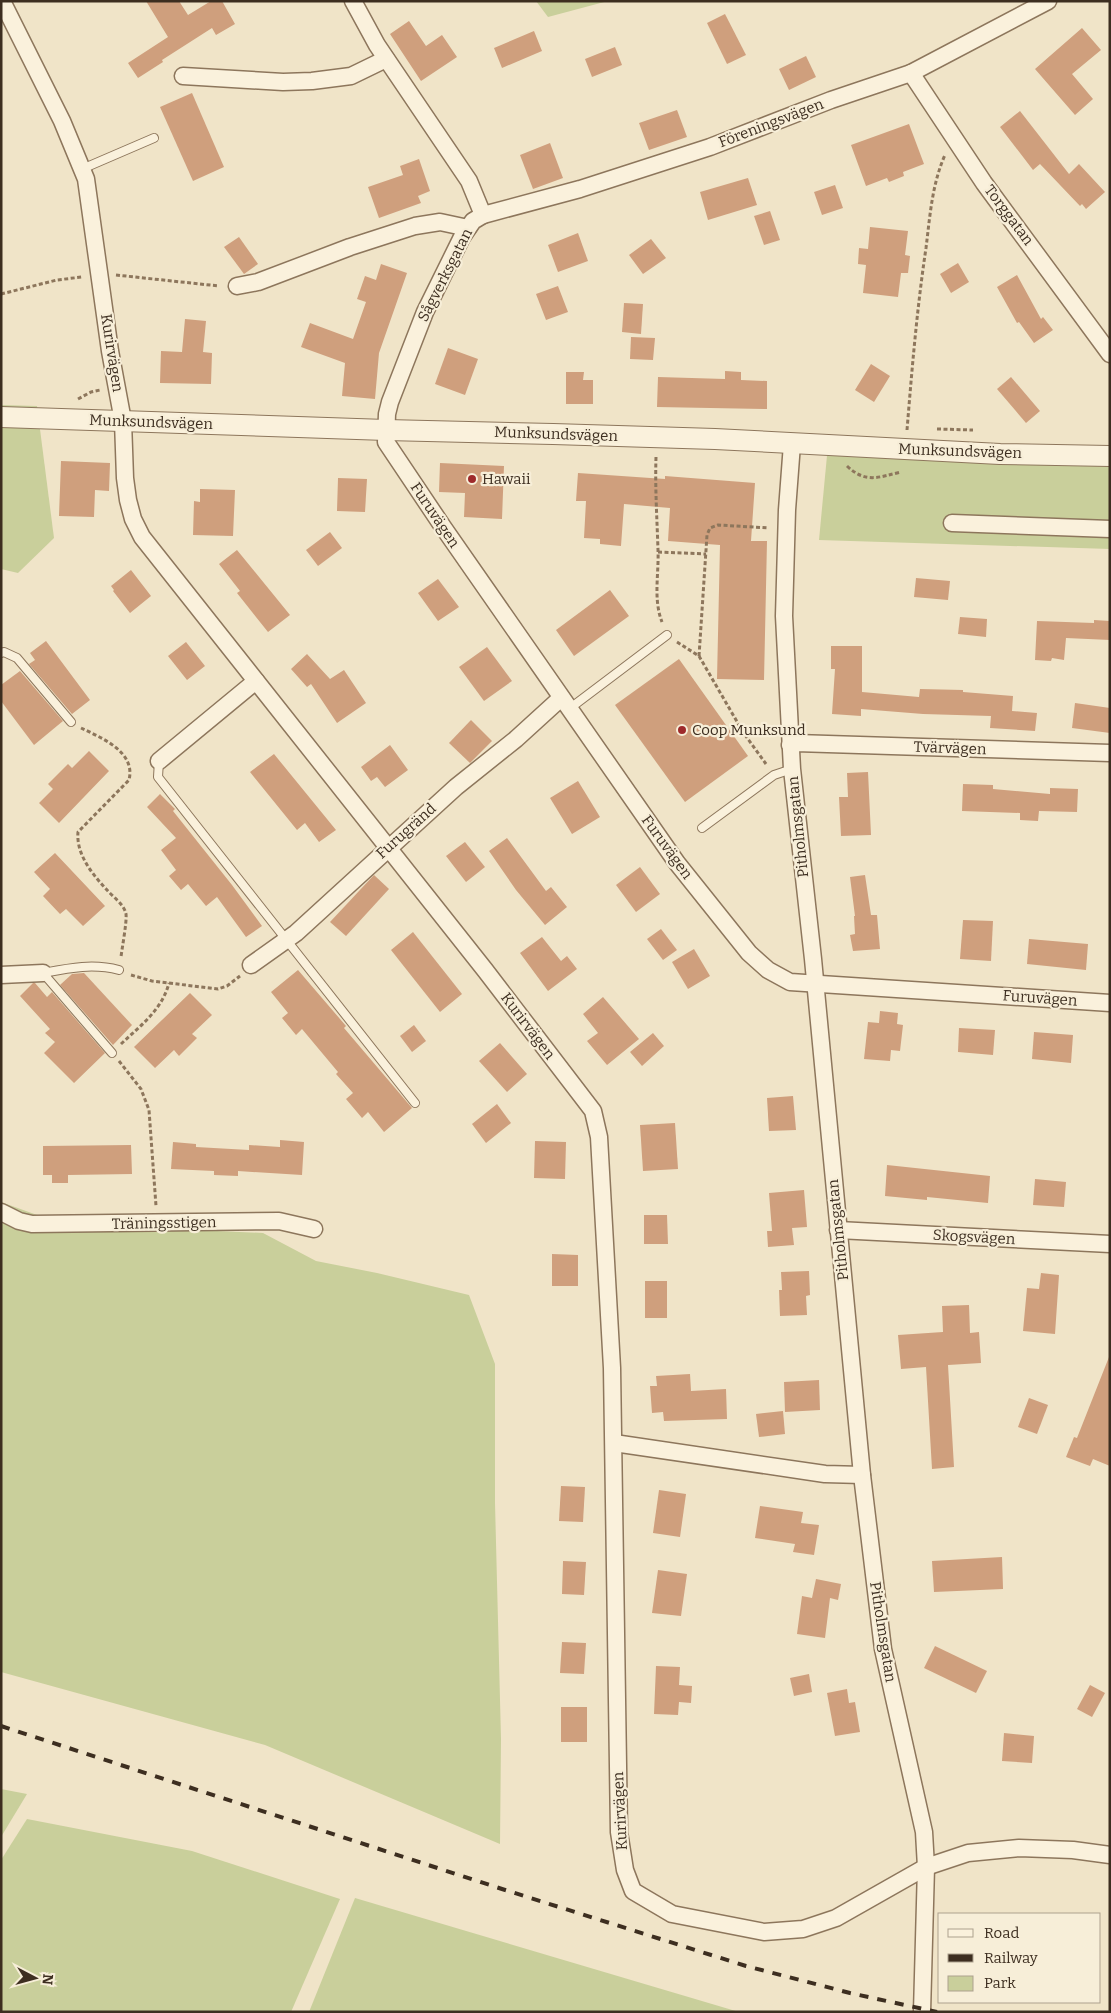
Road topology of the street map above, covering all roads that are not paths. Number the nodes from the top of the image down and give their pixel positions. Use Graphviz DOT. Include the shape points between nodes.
graph roads {
  1 [pos="353,1"];
  2 [pos="1045,2"];
  3 [pos="2,3"];
  4 [pos="386,59"];
  5 [pos="911,73"];
  6 [pos="183,76"];
  7 [pos="154,138"];
  8 [pos="82,169"];
  9 [pos="483,215"];
  10 [pos="468,228"];
  11 [pos="237,286"];
  12 [pos="1110,354"];
  13 [pos="1,417"];
  14 [pos="123,421"];
  15 [pos="386,430"];
  16 [pos="792,444"];
  17 [pos="1110,456"];
  18 [pos="952,523"];
  19 [pos="1110,529"];
  20 [pos="667,635"];
  21 [pos="1,653"];
  22 [pos="256,681"];
  23 [pos="565,703"];
  24 [pos="71,722"];
  25 [pos="790,745"];
  26 [pos="1110,753"];
  27 [pos="159,761"];
  28 [pos="792,770"];
  29 [pos="702,828"];
  30 [pos="388,847"];
  31 [pos="286,940"];
  32 [pos="251,965"];
  33 [pos="119,970"];
  34 [pos="43,973"];
  35 [pos="1,974"];
  36 [pos="814,984"];
  37 [pos="1110,1003"];
  38 [pos="112,1053"];
  39 [pos="415,1103"];
  40 [pos="8,1216"];
  41 [pos="314,1229"];
  42 [pos="838,1230"];
  43 [pos="1110,1244"];
  44 [pos="614,1443"];
  45 [pos="862,1475"];
  46 [pos="1110,1856"];
  47 [pos="926,1867"];
  48 [pos="922,2012"];
  1 -- 4 [label="street, Sågverksgatan"];
  2 -- 5 [label="street, Föreningsvägen"];
  3 -- 8 [label="street, Kurirvägen" via="62,121"];
  4 -- 6 [label="street" via="351,76 312,81"];
  4 -- 9 [label="street, Sågverksgatan" via="469,181"];
  5 -- 9 [label="street, Föreningsvägen" via="710,147 580,189"];
  5 -- 12 [label="street, Torggatan" via="984,182"];
  7 -- 8 [label="lane"];
  8 -- 14 [label="street, Kurirvägen"];
  9 -- 10 [label="street, Sågverksgatan"];
  10 -- 11 [label="street" via="440,222 416,226 258,282"];
  10 -- 15 [label="street, Sågverksgatan" via="408,352 390,402"];
  13 -- 14 [label="street, Munksundsvägen"];
  14 -- 15 [label="street, Munksundsvägen"];
  14 -- 22 [label="street, Kurirvägen" via="125,478 133,519 142,537"];
  15 -- 16 [label="street, Munksundsvägen"];
  15 -- 23 [label="street, Furuvägen" via="386,442"];
  16 -- 17 [label="street, Munksundsvägen"];
  16 -- 25 [label="street, Pitholmsgatan" via="784,616"];
  18 -- 19 [label="street"];
  20 -- 23 [label="lane"];
  21 -- 24 [label="lane" via="17,658"];
  22 -- 27 [label="street"];
  22 -- 30 [label="street, Kurirvägen"];
  23 -- 30 [label="street, Furugränd" via="456,787"];
  23 -- 36 [label="street, Furuvägen" via="677,863 749,953 768,970 790,982"];
  25 -- 26 [label="street, Tvärvägen"];
  25 -- 28 [label="street, Pitholmsgatan"];
  27 -- 31 [label="lane" via="158,777"];
  28 -- 29 [label="lane" via="774,775"];
  28 -- 36 [label="street, Pitholmsgatan"];
  30 -- 31 [label="street, Furugränd"];
  30 -- 44 [label="street, Kurirvägen" via="596,1118 606,1238"];
  31 -- 32 [label="street, Furugränd"];
  31 -- 39 [label="lane"];
  33 -- 34 [label="lane" via="97,966"];
  34 -- 35 [label="street"];
  34 -- 38 [label="lane"];
  36 -- 37 [label="street, Furuvägen"];
  36 -- 42 [label="street, Pitholmsgatan"];
  40 -- 41 [label="street, Träningsstigen" via="42,1225 279,1221"];
  42 -- 43 [label="street, Skogsvägen"];
  42 -- 45 [label="street, Pitholmsgatan"];
  44 -- 45 [label="street" via="825,1474"];
  44 -- 47 [label="street, Kurirvägen" via="619,1832 625,1870 633,1891 672,1914 764,1932 803,1929 836,1918"];
  45 -- 47 [label="street, Pitholmsgatan" via="883,1649 918,1799"];
  46 -- 47 [label="street, Kurirvägen" via="1073,1850 1019,1848 968,1853"];
  47 -- 48 [label="street, Pitholmsgatan"];
}
